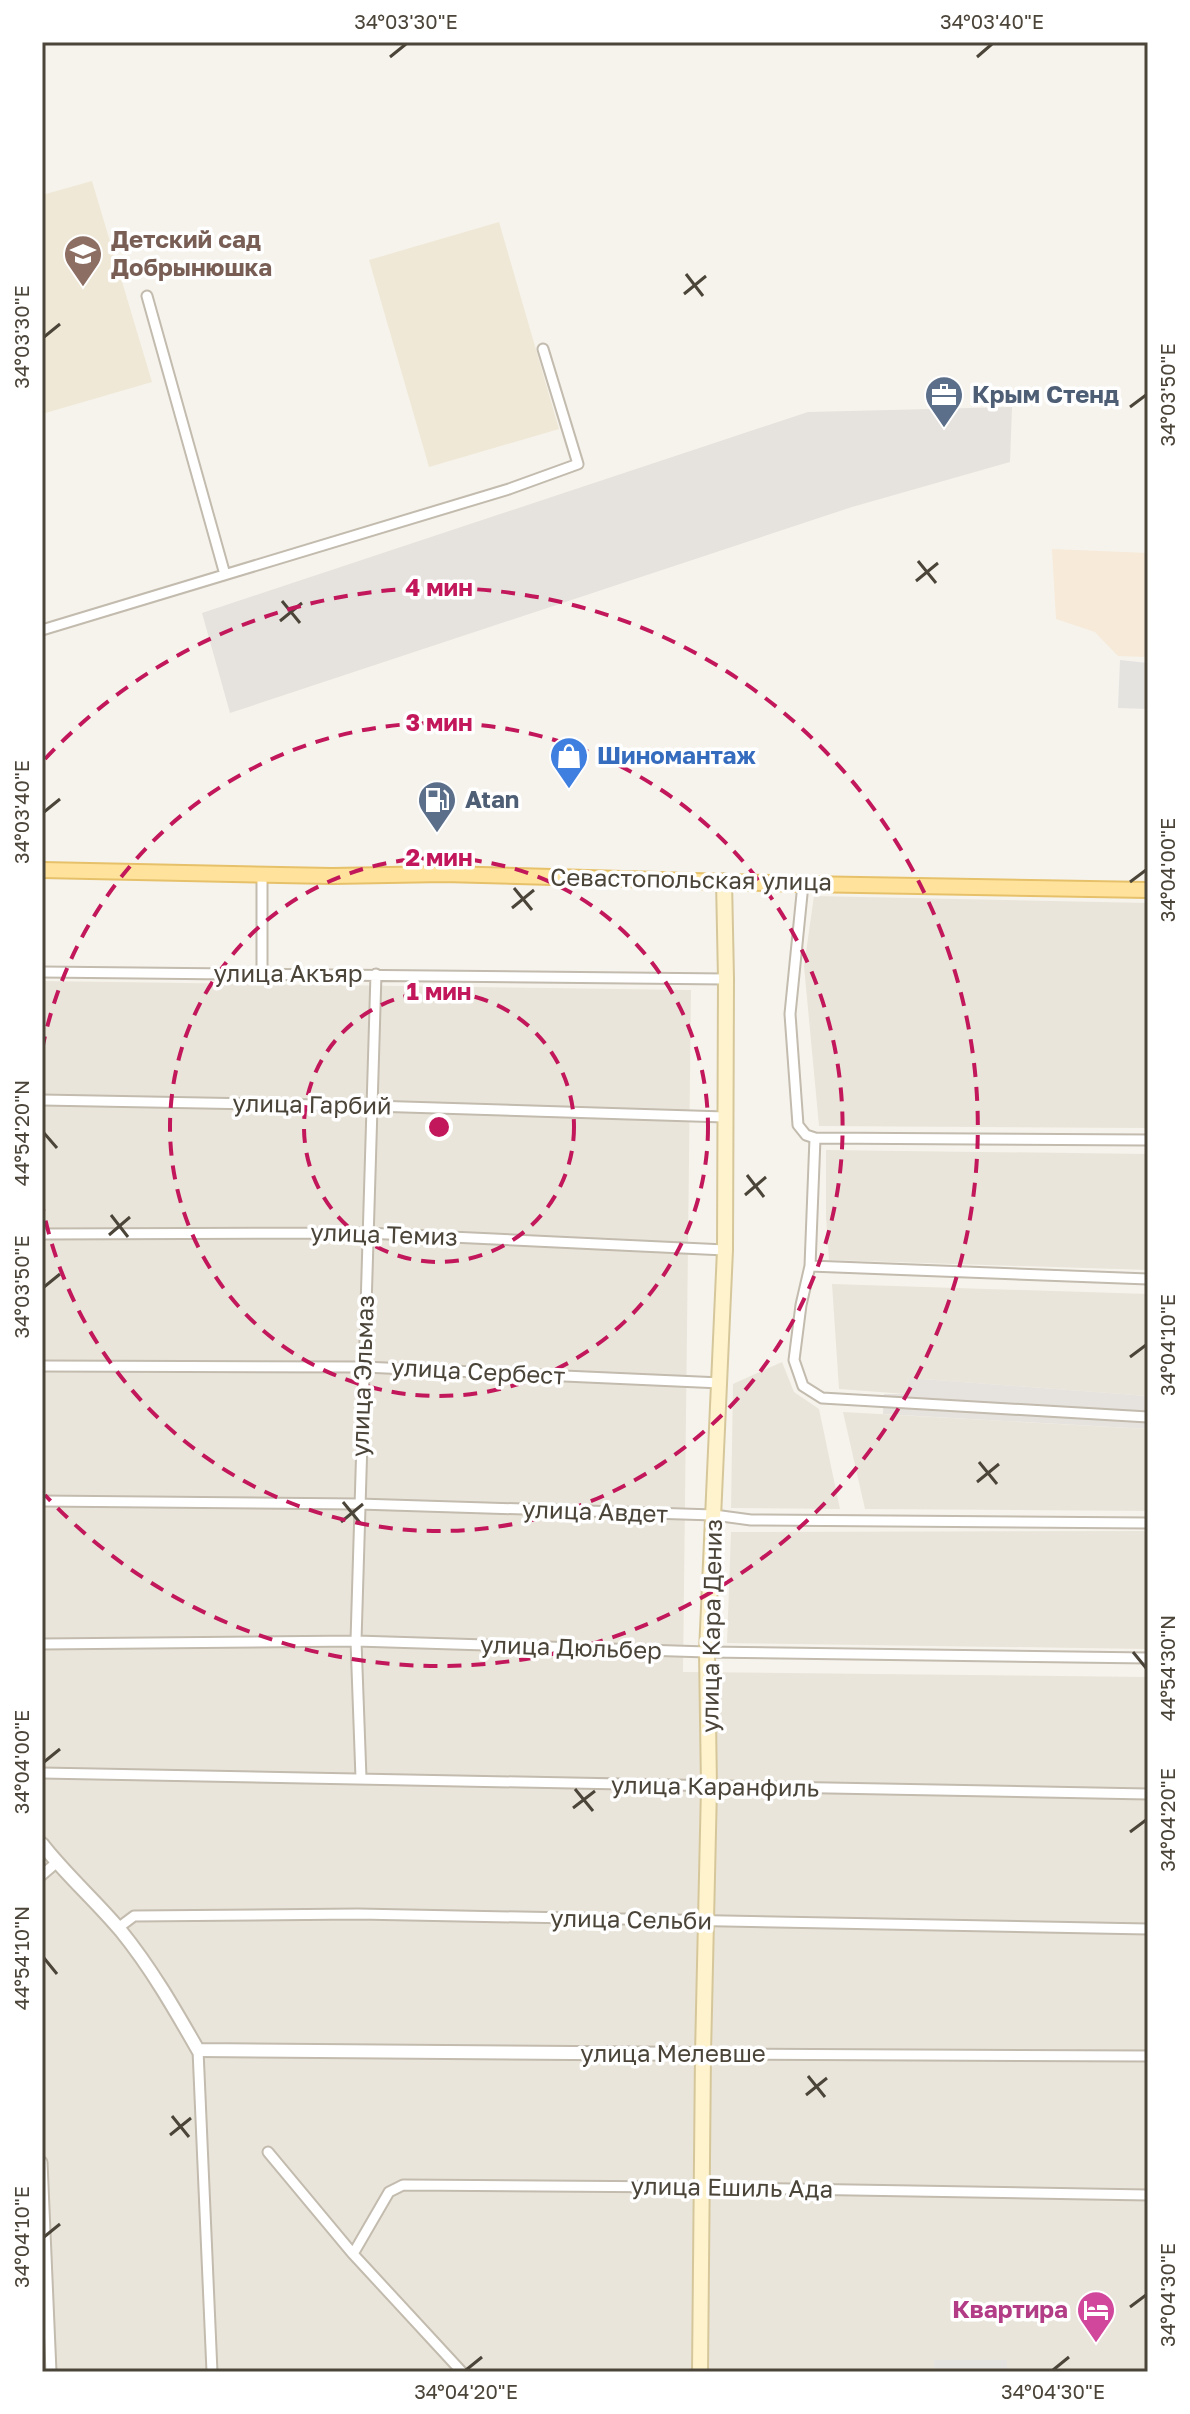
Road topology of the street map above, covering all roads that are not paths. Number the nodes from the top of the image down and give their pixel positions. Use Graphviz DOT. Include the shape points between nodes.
graph roads {
  1 [pos="147,296"];
  2 [pos="543,349"];
  3 [pos="224,571"];
  4 [pos="42,630"];
  5 [pos="42,870"];
  6 [pos="262,874"];
  7 [pos="724,881"];
  8 [pos="803,884"];
  9 [pos="1148,890"];
  10 [pos="42,972"];
  11 [pos="376,974"];
  12 [pos="262,975"];
  13 [pos="726,979"];
  14 [pos="42,1100"];
  15 [pos="372,1106"];
  16 [pos="725,1117"];
  17 [pos="815,1138"];
  18 [pos="1148,1140"];
  19 [pos="366,1233"];
  20 [pos="42,1234"];
  21 [pos="725,1250"];
  22 [pos="810,1266"];
  23 [pos="1148,1279"];
  24 [pos="42,1366"];
  25 [pos="363,1367"];
  26 [pos="721,1383"];
  27 [pos="1148,1417"];
  28 [pos="42,1501"];
  29 [pos="359,1504"];
  30 [pos="714,1515"];
  31 [pos="1148,1523"];
  32 [pos="356,1641"];
  33 [pos="42,1644"];
  34 [pos="707,1652"];
  35 [pos="1148,1658"];
  36 [pos="42,1773"];
  37 [pos="361,1778"];
  38 [pos="709,1787"];
  39 [pos="1148,1794"];
  40 [pos="42,1844"];
  41 [pos="56,1863"];
  42 [pos="42,1875"];
  43 [pos="708,1921"];
  44 [pos="118,1928"];
  45 [pos="1148,1929"];
  46 [pos="198,2050"];
  47 [pos="703,2054"];
  48 [pos="1148,2056"];
  49 [pos="268,2152"];
  50 [pos="42,2162"];
  51 [pos="702,2187"];
  52 [pos="1148,2195"];
  53 [pos="353,2254"];
  54 [pos="51,2372"];
  55 [pos="212,2372"];
  56 [pos="462,2372"];
  57 [pos="700,2372"];
  1 -- 3 [label="street"];
  2 -- 4 [label="street" via="578,464"];
  5 -- 6 [label="main road, Севастопольская улица"];
  6 -- 7 [label="main road, Севастопольская улица"];
  6 -- 12 [label="street"];
  7 -- 8 [label="main road, Севастопольская улица"];
  7 -- 13 [label="main road, улица Кара Дениз"];
  8 -- 9 [label="main road, Севастопольская улица"];
  8 -- 17 [label="street" via="790,1014 798,1125"];
  10 -- 12 [label="street, улица Акъяр"];
  11 -- 12 [label="street, улица Акъяр"];
  11 -- 13 [label="street, улица Акъяр"];
  11 -- 15 [label="street, улица Эльмаз"];
  13 -- 16 [label="main road, улица Кара Дениз"];
  14 -- 15 [label="street, улица Гарбий"];
  15 -- 16 [label="street, улица Гарбий"];
  15 -- 19 [label="street, улица Эльмаз"];
  16 -- 21 [label="main road, улица Кара Дениз"];
  17 -- 18 [label="street"];
  17 -- 22 [label="street"];
  19 -- 20 [label="street, улица Темиз"];
  19 -- 21 [label="street, улица Темиз"];
  19 -- 25 [label="street, улица Эльмаз"];
  21 -- 26 [label="main road, улица Кара Дениз"];
  22 -- 23 [label="street"];
  22 -- 27 [label="street" via="794,1360 803,1386 822,1398"];
  24 -- 25 [label="street, улица Сербест"];
  25 -- 26 [label="street, улица Сербест"];
  25 -- 29 [label="street, улица Эльмаз"];
  26 -- 30 [label="main road, улица Кара Дениз"];
  28 -- 29 [label="street, улица Авдет"];
  29 -- 30 [label="street, улица Авдет"];
  29 -- 32 [label="street, улица Эльмаз"];
  30 -- 31 [label="street, улица Авдет" via="751,1520"];
  30 -- 34 [label="main road, улица Кара Дениз"];
  32 -- 33 [label="street, улица Дюльбер"];
  32 -- 34 [label="street, улица Дюльбер"];
  32 -- 37 [label="street, улица Эльмаз"];
  34 -- 35 [label="street, улица Дюльбер"];
  34 -- 38 [label="main road, улица Кара Дениз"];
  36 -- 37 [label="street, улица Каранфиль"];
  37 -- 38 [label="street, улица Каранфиль"];
  38 -- 39 [label="street, улица Каранфиль"];
  38 -- 43 [label="main road, улица Кара Дениз"];
  40 -- 41 [label="street"];
  41 -- 42 [label="street"];
  41 -- 44 [label="street"];
  43 -- 44 [label="street, улица Сельби" via="134,1916"];
  43 -- 45 [label="street, улица Сельби"];
  43 -- 47 [label="main road, улица Кара Дениз"];
  44 -- 46 [label="street" via="147,1964"];
  46 -- 47 [label="street, улица Мелевше"];
  46 -- 55 [label="street"];
  47 -- 48 [label="street, улица Мелевше"];
  47 -- 51 [label="main road, улица Кара Дениз"];
  49 -- 53 [label="street"];
  50 -- 54 [label="street"];
  51 -- 52 [label="street, улица Ешиль Ада"];
  51 -- 53 [label="street, улица Ешиль Ада" via="403,2185 389,2192"];
  51 -- 57 [label="main road, улица Кара Дениз"];
  53 -- 56 [label="street"];
}
